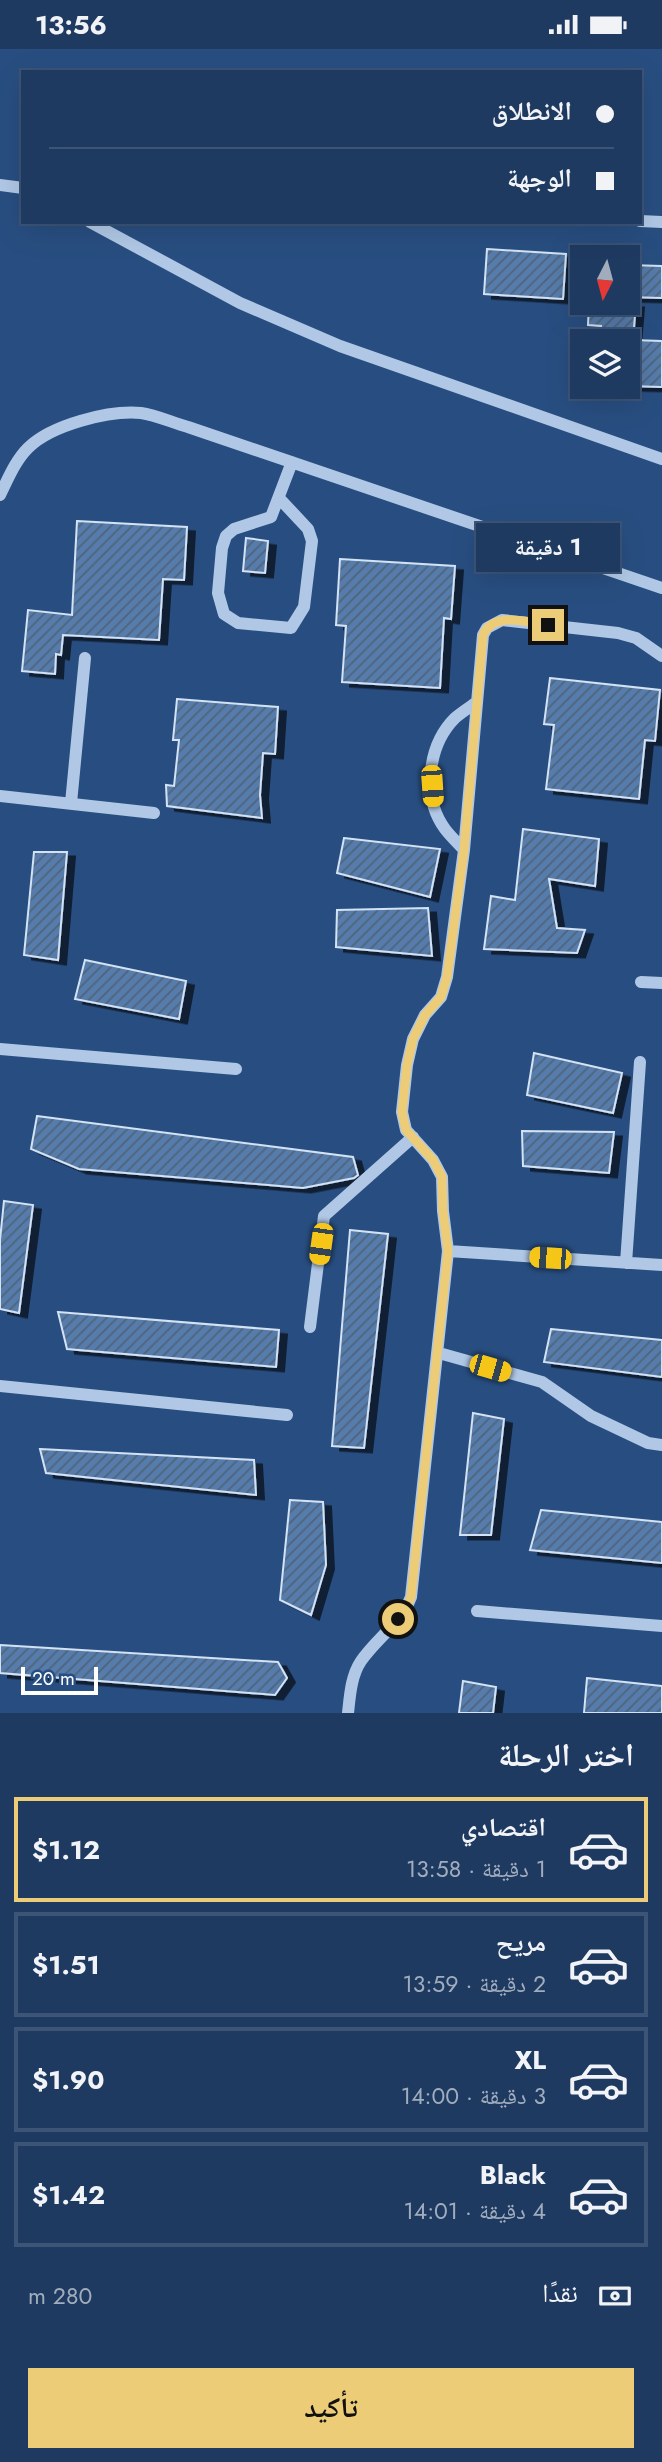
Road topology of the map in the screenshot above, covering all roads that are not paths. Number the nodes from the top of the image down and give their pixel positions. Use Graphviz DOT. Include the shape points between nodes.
graph roads {
  1 [pos="0,185"];
  2 [pos="21,188"];
  3 [pos="642,221"];
  4 [pos="662,222"];
  5 [pos="94,224"];
  6 [pos="662,459"];
  7 [pos="292,462"];
  8 [pos="0,495"];
  9 [pos="279,498"];
  10 [pos="662,588"];
  11 [pos="662,656"];
  12 [pos="85,658"];
  13 [pos="477,702"];
  14 [pos="0,796"];
  15 [pos="71,803"];
  16 [pos="154,813"];
  17 [pos="464,850"];
  18 [pos="641,982"];
  19 [pos="662,983"];
  20 [pos="0,1049"];
  21 [pos="640,1062"];
  22 [pos="236,1069"];
  23 [pos="413,1137"];
  24 [pos="448,1251"];
  25 [pos="626,1263"];
  26 [pos="662,1265"];
  27 [pos="310,1327"];
  28 [pos="439,1353"];
  29 [pos="0,1386"];
  30 [pos="287,1415"];
  31 [pos="662,1445"];
  32 [pos="478,1611"];
  33 [pos="662,1626"];
  34 [pos="348,1713"];
  1 -- 2 [label="street"];
  3 -- 4 [label="street"];
  5 -- 6 [label="street" via="240,303 340,346"];
  7 -- 8 [label="street" via="141,413 95,416 30,446"];
  7 -- 9 [label="street"];
  7 -- 10 [label="street"];
  9 -- 9 [label="street" via="271,517 234,530 222,548 218,593 224,614 238,623 291,628 304,607 313,541"];
  11 -- 13 [label="street" via="627,635 502,619 483,635"];
  12 -- 15 [label="street"];
  13 -- 17 [label="street"];
  13 -- 17 [label="street" via="454,719 438,744 430,772 440,819"];
  14 -- 15 [label="street"];
  15 -- 16 [label="street"];
  17 -- 23 [label="street" via="445,988 418,1027 407,1065 402,1112 406,1130"];
  18 -- 19 [label="street"];
  20 -- 22 [label="street"];
  21 -- 25 [label="street"];
  23 -- 24 [label="street" via="442,1177"];
  23 -- 27 [label="street" via="324,1216"];
  24 -- 25 [label="street"];
  24 -- 28 [label="street"];
  25 -- 26 [label="street"];
  28 -- 31 [label="street" via="542,1382 591,1416"];
  28 -- 34 [label="street" via="411,1597 357,1668"];
  29 -- 30 [label="street"];
  32 -- 33 [label="street"];
}
